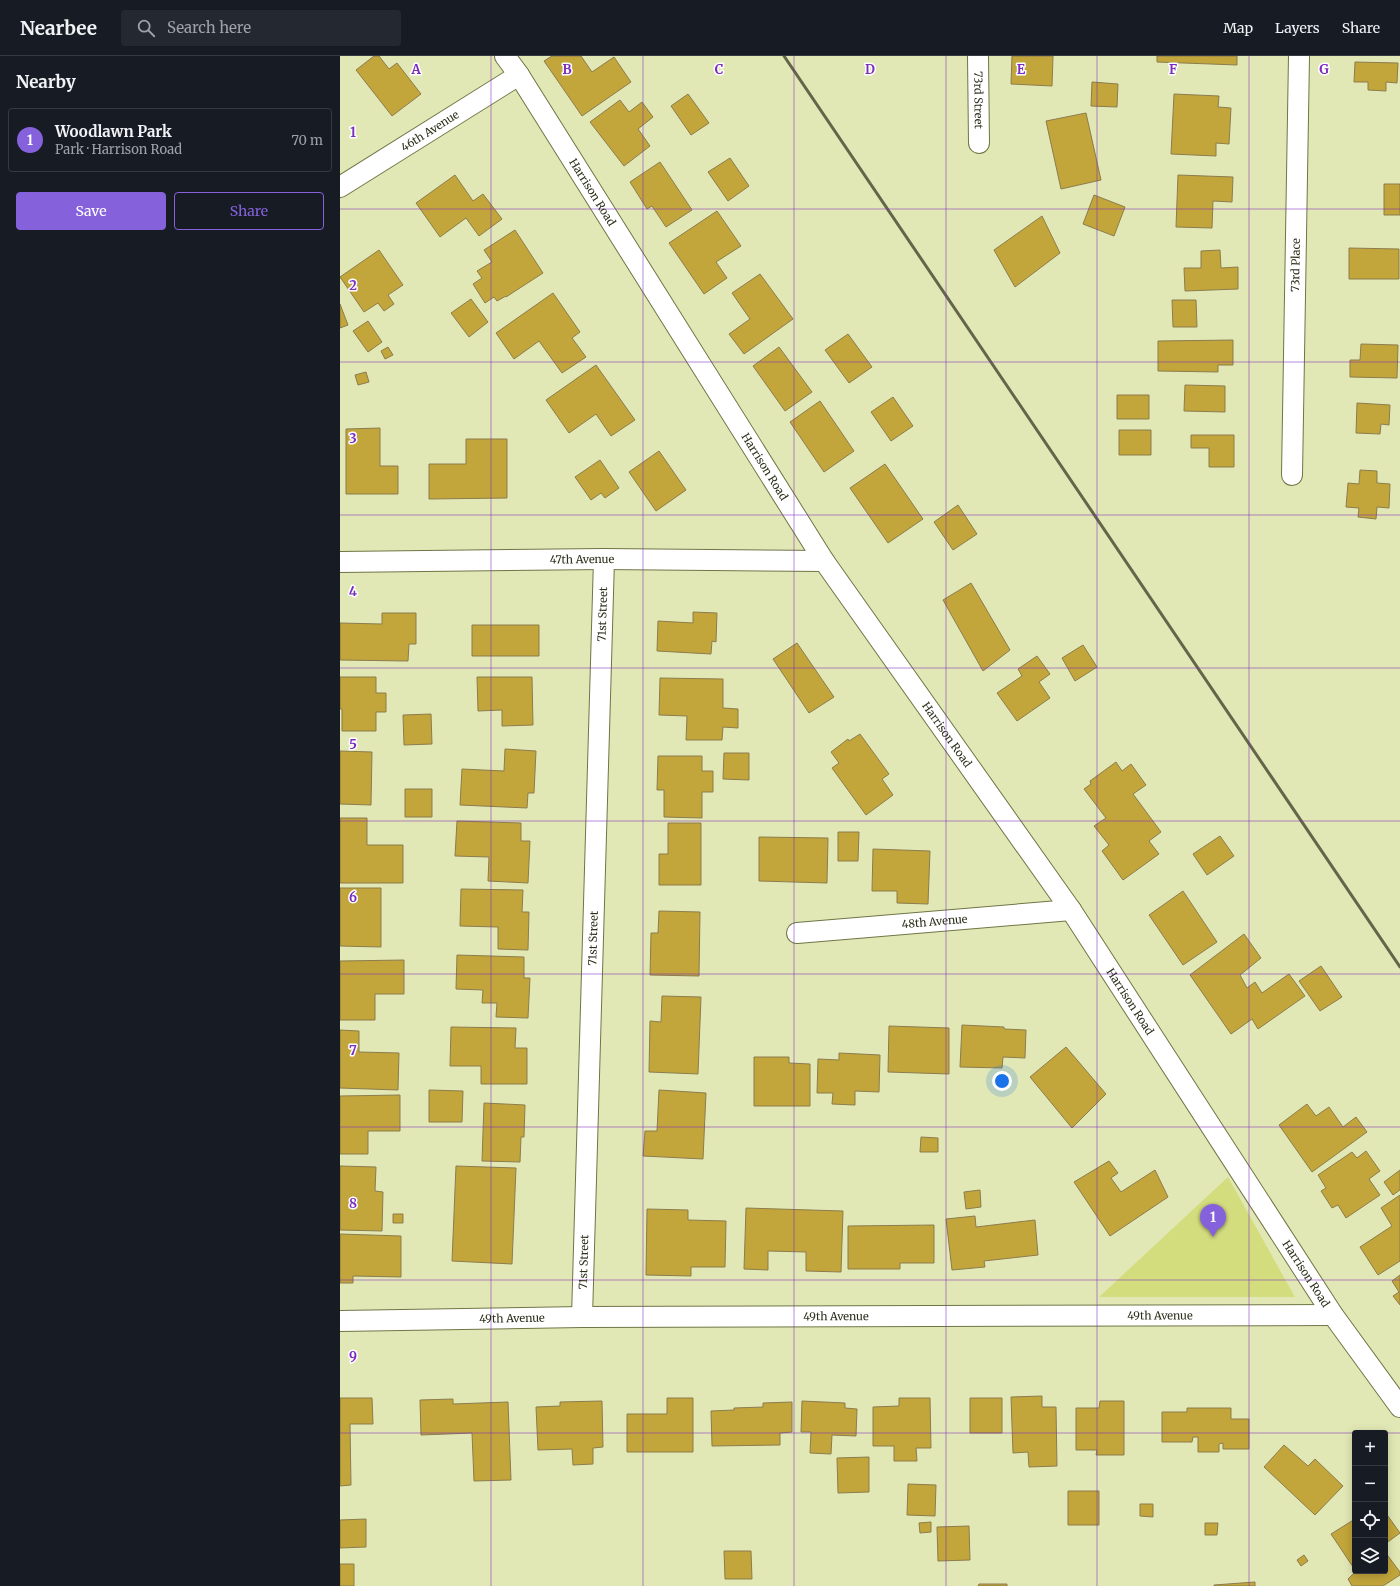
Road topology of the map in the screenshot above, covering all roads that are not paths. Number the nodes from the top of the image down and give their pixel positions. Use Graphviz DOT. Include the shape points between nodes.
graph roads {
  1 [pos="505,56"];
  2 [pos="978,56"];
  3 [pos="1299,56"];
  4 [pos="519,75"];
  5 [pos="979,143"];
  6 [pos="340,187"];
  7 [pos="1292,475"];
  8 [pos="604,559"];
  9 [pos="824,561"];
  10 [pos="340,562"];
  11 [pos="1071,910"];
  12 [pos="798,933"];
  13 [pos="1333,1316"];
  14 [pos="582,1317"];
  15 [pos="340,1321"];
  16 [pos="1400,1407"];
  1 -- 4 [label="street, Harrison Road"];
  2 -- 5 [label="street, 73rd Street"];
  3 -- 7 [label="street, 73rd Place"];
  4 -- 6 [label="street, 46th Avenue"];
  4 -- 9 [label="street, Harrison Road"];
  8 -- 9 [label="street, 47th Avenue"];
  8 -- 10 [label="street, 47th Avenue"];
  8 -- 14 [label="street, 71st Street"];
  9 -- 11 [label="street, Harrison Road"];
  11 -- 12 [label="street, 48th Avenue"];
  11 -- 13 [label="street, Harrison Road"];
  13 -- 14 [label="street, 49th Avenue"];
  13 -- 16 [label="street, Harrison Road"];
  14 -- 15 [label="street, 49th Avenue"];
}
